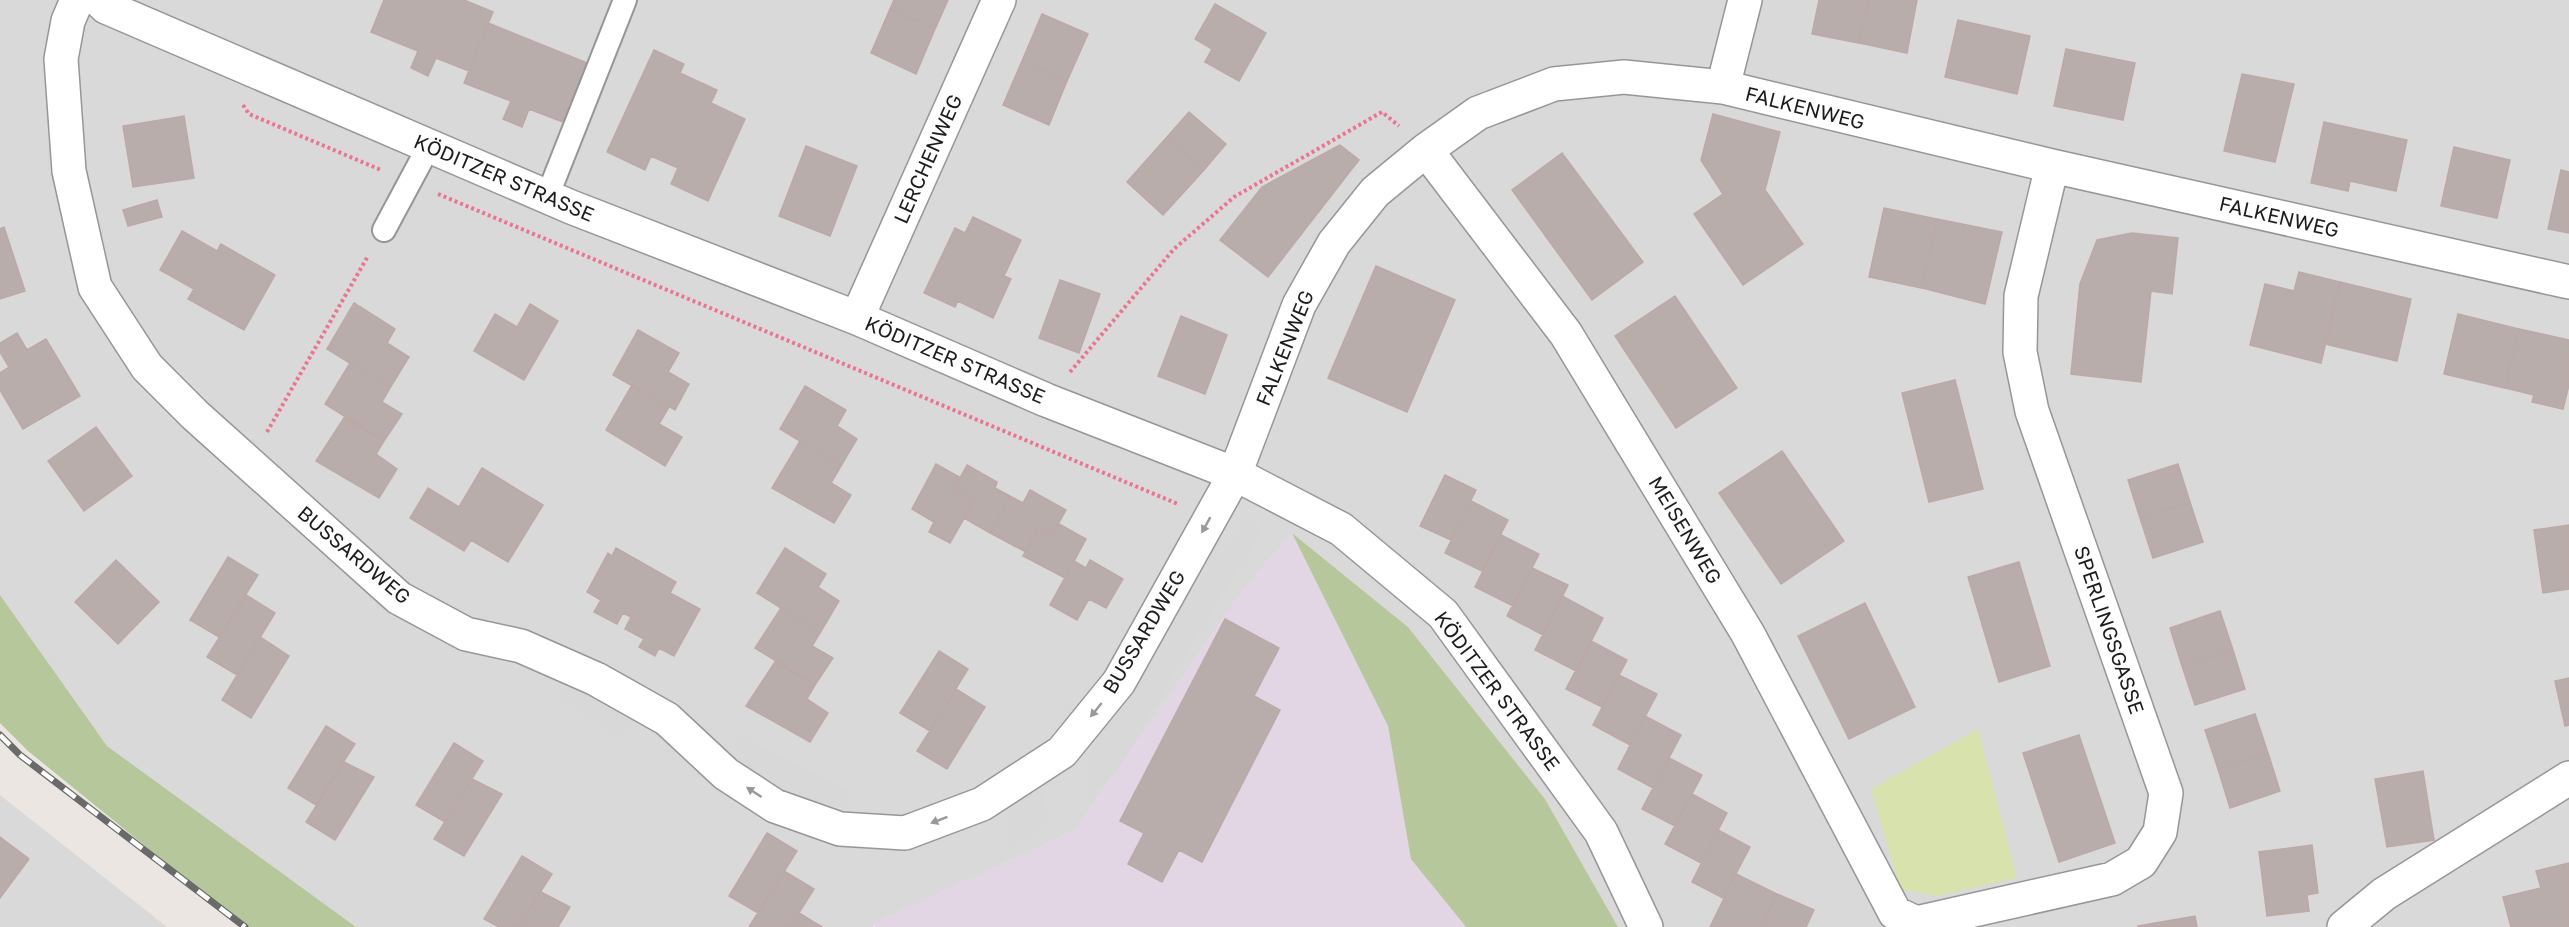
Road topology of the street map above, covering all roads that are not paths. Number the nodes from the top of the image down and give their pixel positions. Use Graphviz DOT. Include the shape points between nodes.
graph roads {
  1 [pos="77,0"];
  2 [pos="99,0"];
  3 [pos="626,0"];
  4 [pos="999,0"];
  5 [pos="1745,0"];
  6 [pos="1723,87"];
  7 [pos="429,146"];
  8 [pos="1426,150"];
  9 [pos="2052,166"];
  10 [pos="547,197"];
  11 [pos="384,230"];
  12 [pos="2569,282"];
  13 [pos="857,318"];
  14 [pos="1235,474"];
  15 [pos="2569,778"];
  16 [pos="1916,923"];
  17 [pos="1646,927"];
  18 [pos="2344,927"];
  14 -- 1 [label="street, BUSSARDWEG, one-way" via="1119,682 1062,752 981,804 905,833 840,829 775,806 726,774 667,719 596,679 521,646 466,634 399,598 147,367 95,287 69,171 61,59 68,21"];
  2 -- 7 [label="street, KÖDITZER STRASSE" via="106,7"];
  3 -- 10 [label="lane"];
  4 -- 13 [label="street, LERCHENWEG"];
  5 -- 6 [label="street"];
  6 -- 8 [label="street, FALKENWEG" via="1624,77 1554,84 1478,113"];
  6 -- 9 [label="street, FALKENWEG"];
  7 -- 10 [label="street, KÖDITZER STRASSE"];
  7 -- 11 [label="lane"];
  8 -- 14 [label="street, FALKENWEG" via="1375,192 1334,243 1299,305"];
  8 -- 16 [label="street, MEISENWEG" via="1566,334 1748,634 1894,913"];
  9 -- 12 [label="street, FALKENWEG"];
  9 -- 16 [label="street, SPERLINGSGASSE" via="2022,296 2020,352 2032,411 2166,793 2160,832 2141,862 2112,879"];
  10 -- 13 [label="street, KÖDITZER STRASSE"];
  13 -- 14 [label="street, KÖDITZER STRASSE" via="1046,400"];
  14 -- 17 [label="street, KÖDITZER STRASSE" via="1341,529 1443,614 1601,832"];
  15 -- 18 [label="street" via="2384,894"];
}
